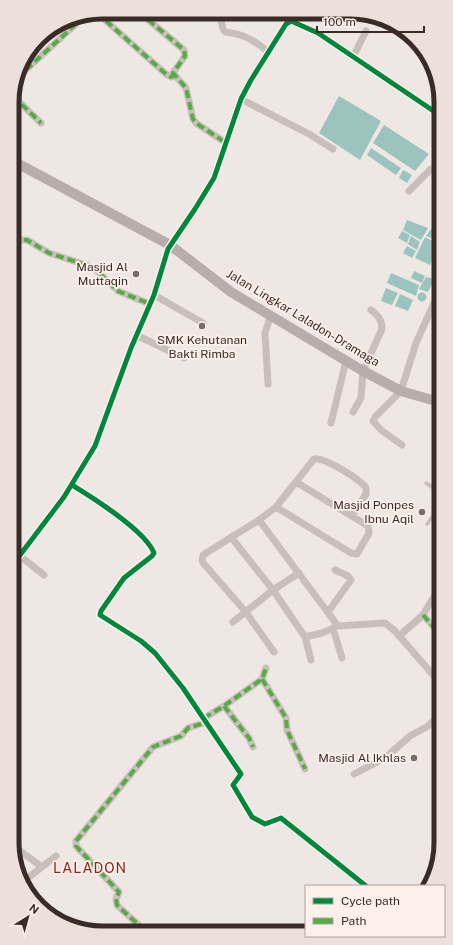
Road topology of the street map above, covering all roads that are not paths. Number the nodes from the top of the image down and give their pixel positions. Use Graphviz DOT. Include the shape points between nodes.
graph roads {
  1 [pos="104,19"];
  2 [pos="147,19"];
  3 [pos="221,19"];
  4 [pos="68,26"];
  5 [pos="366,31"];
  6 [pos="268,52"];
  7 [pos="353,57"];
  8 [pos="25,70"];
  9 [pos="175,76"];
  10 [pos="241,100"];
  11 [pos="19,102"];
  12 [pos="434,111"];
  13 [pos="41,123"];
  14 [pos="226,143"];
  15 [pos="333,150"];
  16 [pos="19,164"];
  17 [pos="434,169"];
  18 [pos="409,191"];
  19 [pos="19,241"];
  20 [pos="170,245"];
  21 [pos="154,295"];
  22 [pos="434,303"];
  23 [pos="150,304"];
  24 [pos="371,310"];
  25 [pos="271,316"];
  26 [pos="203,324"];
  27 [pos="136,335"];
  28 [pos="184,358"];
  29 [pos="346,361"];
  30 [pos="363,372"];
  31 [pos="268,384"];
  32 [pos="401,391"];
  33 [pos="434,401"];
  34 [pos="353,412"];
  35 [pos="331,423"];
  36 [pos="402,445"];
  37 [pos="296,482"];
  38 [pos="426,483"];
  39 [pos="72,485"];
  40 [pos="434,489"];
  41 [pos="276,507"];
  42 [pos="434,515"];
  43 [pos="352,516"];
  44 [pos="259,520"];
  45 [pos="427,524"];
  46 [pos="231,537"];
  47 [pos="21,554"];
  48 [pos="19,557"];
  49 [pos="335,570"];
  50 [pos="299,573"];
  51 [pos="44,575"];
  52 [pos="273,590"];
  53 [pos="434,596"];
  54 [pos="245,611"];
  55 [pos="328,612"];
  56 [pos="422,615"];
  57 [pos="233,622"];
  58 [pos="336,627"];
  59 [pos="434,628"];
  60 [pos="399,636"];
  61 [pos="305,637"];
  62 [pos="274,652"];
  63 [pos="342,658"];
  64 [pos="311,660"];
  65 [pos="266,668"];
  66 [pos="434,676"];
  67 [pos="262,679"];
  68 [pos="224,706"];
  69 [pos="205,720"];
  70 [pos="434,720"];
  71 [pos="253,747"];
  72 [pos="305,769"];
  73 [pos="354,774"];
  74 [pos="20,850"];
  75 [pos="56,856"];
  76 [pos="42,867"];
  77 [pos="27,879"];
  78 [pos="365,885"];
  79 [pos="139,926"];
  1 -- 9 [label="street" via="166,74"];
  2 -- 9 [label="street" via="186,53 174,71"];
  3 -- 6 [label="street" via="225,32 242,35"];
  4 -- 8 [label="street"];
  5 -- 7 [label="street"];
  6 -- 7 [label="street" via="284,26 293,21"];
  6 -- 10 [label="street"];
  7 -- 12 [label="street"];
  9 -- 14 [label="street" via="186,88 196,123"];
  10 -- 14 [label="street"];
  10 -- 15 [label="street" via="309,134"];
  11 -- 13 [label="street"];
  14 -- 20 [label="street" via="211,183"];
  16 -- 20 [label="main road, Jalan Lingkar Laladon-Dramaga"];
  17 -- 18 [label="street"];
  19 -- 23 [label="street" via="27,240 49,253 89,266 118,291"];
  20 -- 21 [label="street"];
  20 -- 25 [label="main road, Jalan Lingkar Laladon-Dramaga" via="231,292"];
  21 -- 23 [label="street"];
  21 -- 26 [label="street"];
  22 -- 32 [label="street" via="416,343"];
  23 -- 27 [label="street"];
  24 -- 30 [label="street" via="379,316 382,329"];
  25 -- 29 [label="main road, Jalan Lingkar Laladon-Dramaga"];
  25 -- 31 [label="street" via="265,333"];
  27 -- 28 [label="street"];
  27 -- 39 [label="street" via="97,440"];
  29 -- 30 [label="main road, Jalan Lingkar Laladon-Dramaga"];
  29 -- 35 [label="street"];
  30 -- 32 [label="main road, Jalan Lingkar Laladon-Dramaga"];
  30 -- 34 [label="street" via="361,398"];
  32 -- 33 [label="main road, Jalan Lingkar Laladon-Dramaga"];
  32 -- 36 [label="street" via="373,421"];
  37 -- 41 [label="street"];
  37 -- 43 [label="street"];
  37 -- 43 [label="street" via="308,464 316,458 357,480 365,486 367,492"];
  38 -- 40 [label="lane"];
  39 -- 47 [label="street" via="46,524"];
  39 -- 69 [label="street" via="122,518 145,540 154,553 124,578 100,615 155,653"];
  41 -- 43 [label="street" via="355,555 369,530 368,526"];
  41 -- 44 [label="street"];
  42 -- 45 [label="lane"];
  44 -- 46 [label="street"];
  44 -- 50 [label="street"];
  46 -- 52 [label="street"];
  46 -- 54 [label="street" via="207,551 202,561"];
  47 -- 48 [label="street"];
  47 -- 51 [label="street"];
  49 -- 55 [label="street" via="351,580"];
  50 -- 52 [label="street"];
  50 -- 55 [label="street"];
  52 -- 54 [label="street"];
  52 -- 61 [label="street"];
  53 -- 56 [label="street"];
  54 -- 57 [label="street"];
  54 -- 62 [label="street"];
  55 -- 58 [label="street"];
  56 -- 59 [label="street"];
  56 -- 60 [label="street"];
  58 -- 60 [label="street" via="385,623"];
  58 -- 61 [label="street"];
  58 -- 63 [label="street"];
  60 -- 66 [label="street"];
  61 -- 64 [label="street"];
  65 -- 67 [label="street"];
  67 -- 68 [label="street"];
  67 -- 72 [label="street" via="286,718 287,730"];
  68 -- 69 [label="street"];
  68 -- 71 [label="street"];
  69 -- 78 [label="street" via="241,774 233,785 252,817 264,824 281,818"];
  69 -- 79 [label="street" via="188,728 181,736 153,747 76,841 76,846 119,892 117,905"];
  70 -- 73 [label="street" via="410,736 388,756"];
  74 -- 76 [label="street"];
  75 -- 76 [label="street"];
  76 -- 77 [label="street"];
}
